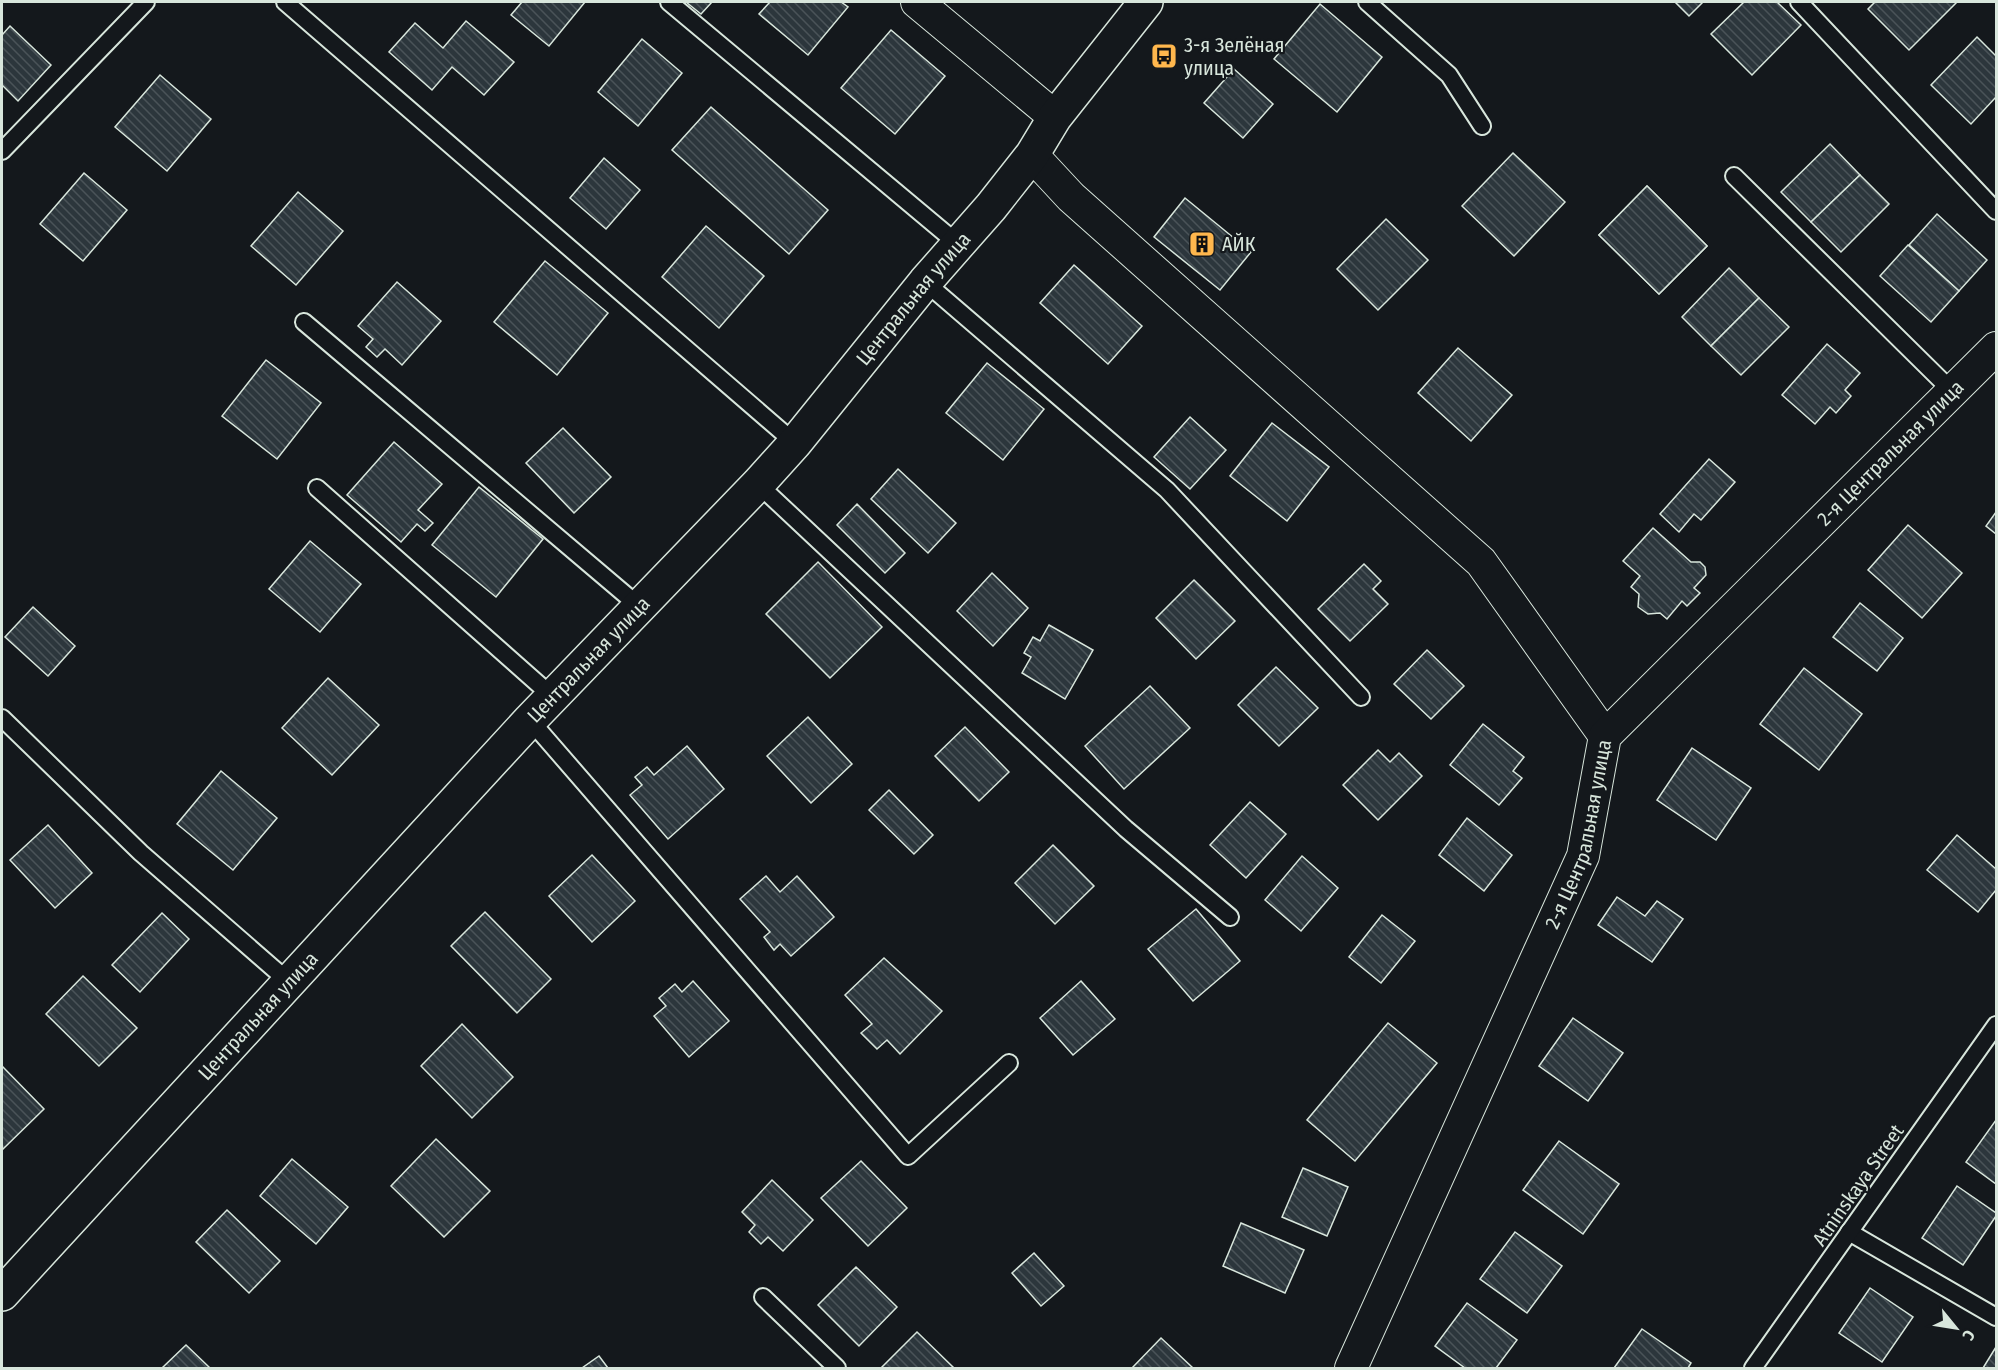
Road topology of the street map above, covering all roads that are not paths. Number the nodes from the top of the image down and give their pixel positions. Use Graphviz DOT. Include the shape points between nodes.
graph roads {
  1 [pos="146,2"];
  2 [pos="285,2"];
  3 [pos="669,2"];
  4 [pos="917,2"];
  5 [pos="1146,2"];
  6 [pos="1366,2"];
  7 [pos="1799,2"];
  8 [pos="1055,117"];
  9 [pos="1482,126"];
  10 [pos="2,151"];
  11 [pos="1032,155"];
  12 [pos="1734,176"];
  13 [pos="1996,211"];
  14 [pos="958,244"];
  15 [pos="925,282"];
  16 [pos="304,322"];
  17 [pos="1996,348"];
  18 [pos="1952,390"];
  19 [pos="795,443"];
  20 [pos="758,484"];
  21 [pos="318,488"];
  22 [pos="640,607"];
  23 [pos="1361,697"];
  24 [pos="541,709"];
  25 [pos="2,718"];
  26 [pos="1605,736"];
  27 [pos="1230,917"];
  28 [pos="289,982"];
  29 [pos="1996,1025"];
  30 [pos="1009,1063"];
  31 [pos="1850,1232"];
  32 [pos="2,1294"];
  33 [pos="763,1297"];
  34 [pos="1996,1317"];
  35 [pos="837,1368"];
  36 [pos="1351,1368"];
  37 [pos="1753,1368"];
  1 -- 10 [label="lane"];
  2 -- 19 [label="lane"];
  3 -- 14 [label="lane"];
  4 -- 8 [label="street"];
  5 -- 8 [label="street, Центральная улица"];
  6 -- 9 [label="lane" via="1449,75"];
  7 -- 13 [label="lane"];
  8 -- 11 [label="street, Центральная улица"];
  11 -- 14 [label="street, Центральная улица"];
  11 -- 26 [label="street" via="1071,197 1481,562"];
  12 -- 18 [label="lane"];
  14 -- 15 [label="street, Центральная улица"];
  15 -- 19 [label="street, Центральная улица"];
  15 -- 23 [label="lane" via="1167,490"];
  16 -- 22 [label="lane"];
  17 -- 18 [label="street, 2-я Центральная улица"];
  18 -- 26 [label="street, 2-я Центральная улица"];
  19 -- 20 [label="street, Центральная улица"];
  20 -- 22 [label="street, Центральная улица"];
  20 -- 27 [label="lane" via="1126,829"];
  21 -- 24 [label="lane"];
  22 -- 24 [label="street, Центральная улица"];
  24 -- 28 [label="street, Центральная улица"];
  24 -- 30 [label="lane" via="908,1156"];
  25 -- 28 [label="lane" via="141,853"];
  26 -- 36 [label="street, 2-я Центральная улица" via="1582,856"];
  28 -- 32 [label="street, Центральная улица"];
  29 -- 31 [label="lane, Atninskaya Street"];
  31 -- 34 [label="lane"];
  31 -- 37 [label="lane, Atninskaya Street"];
  33 -- 35 [label="lane"];
}
